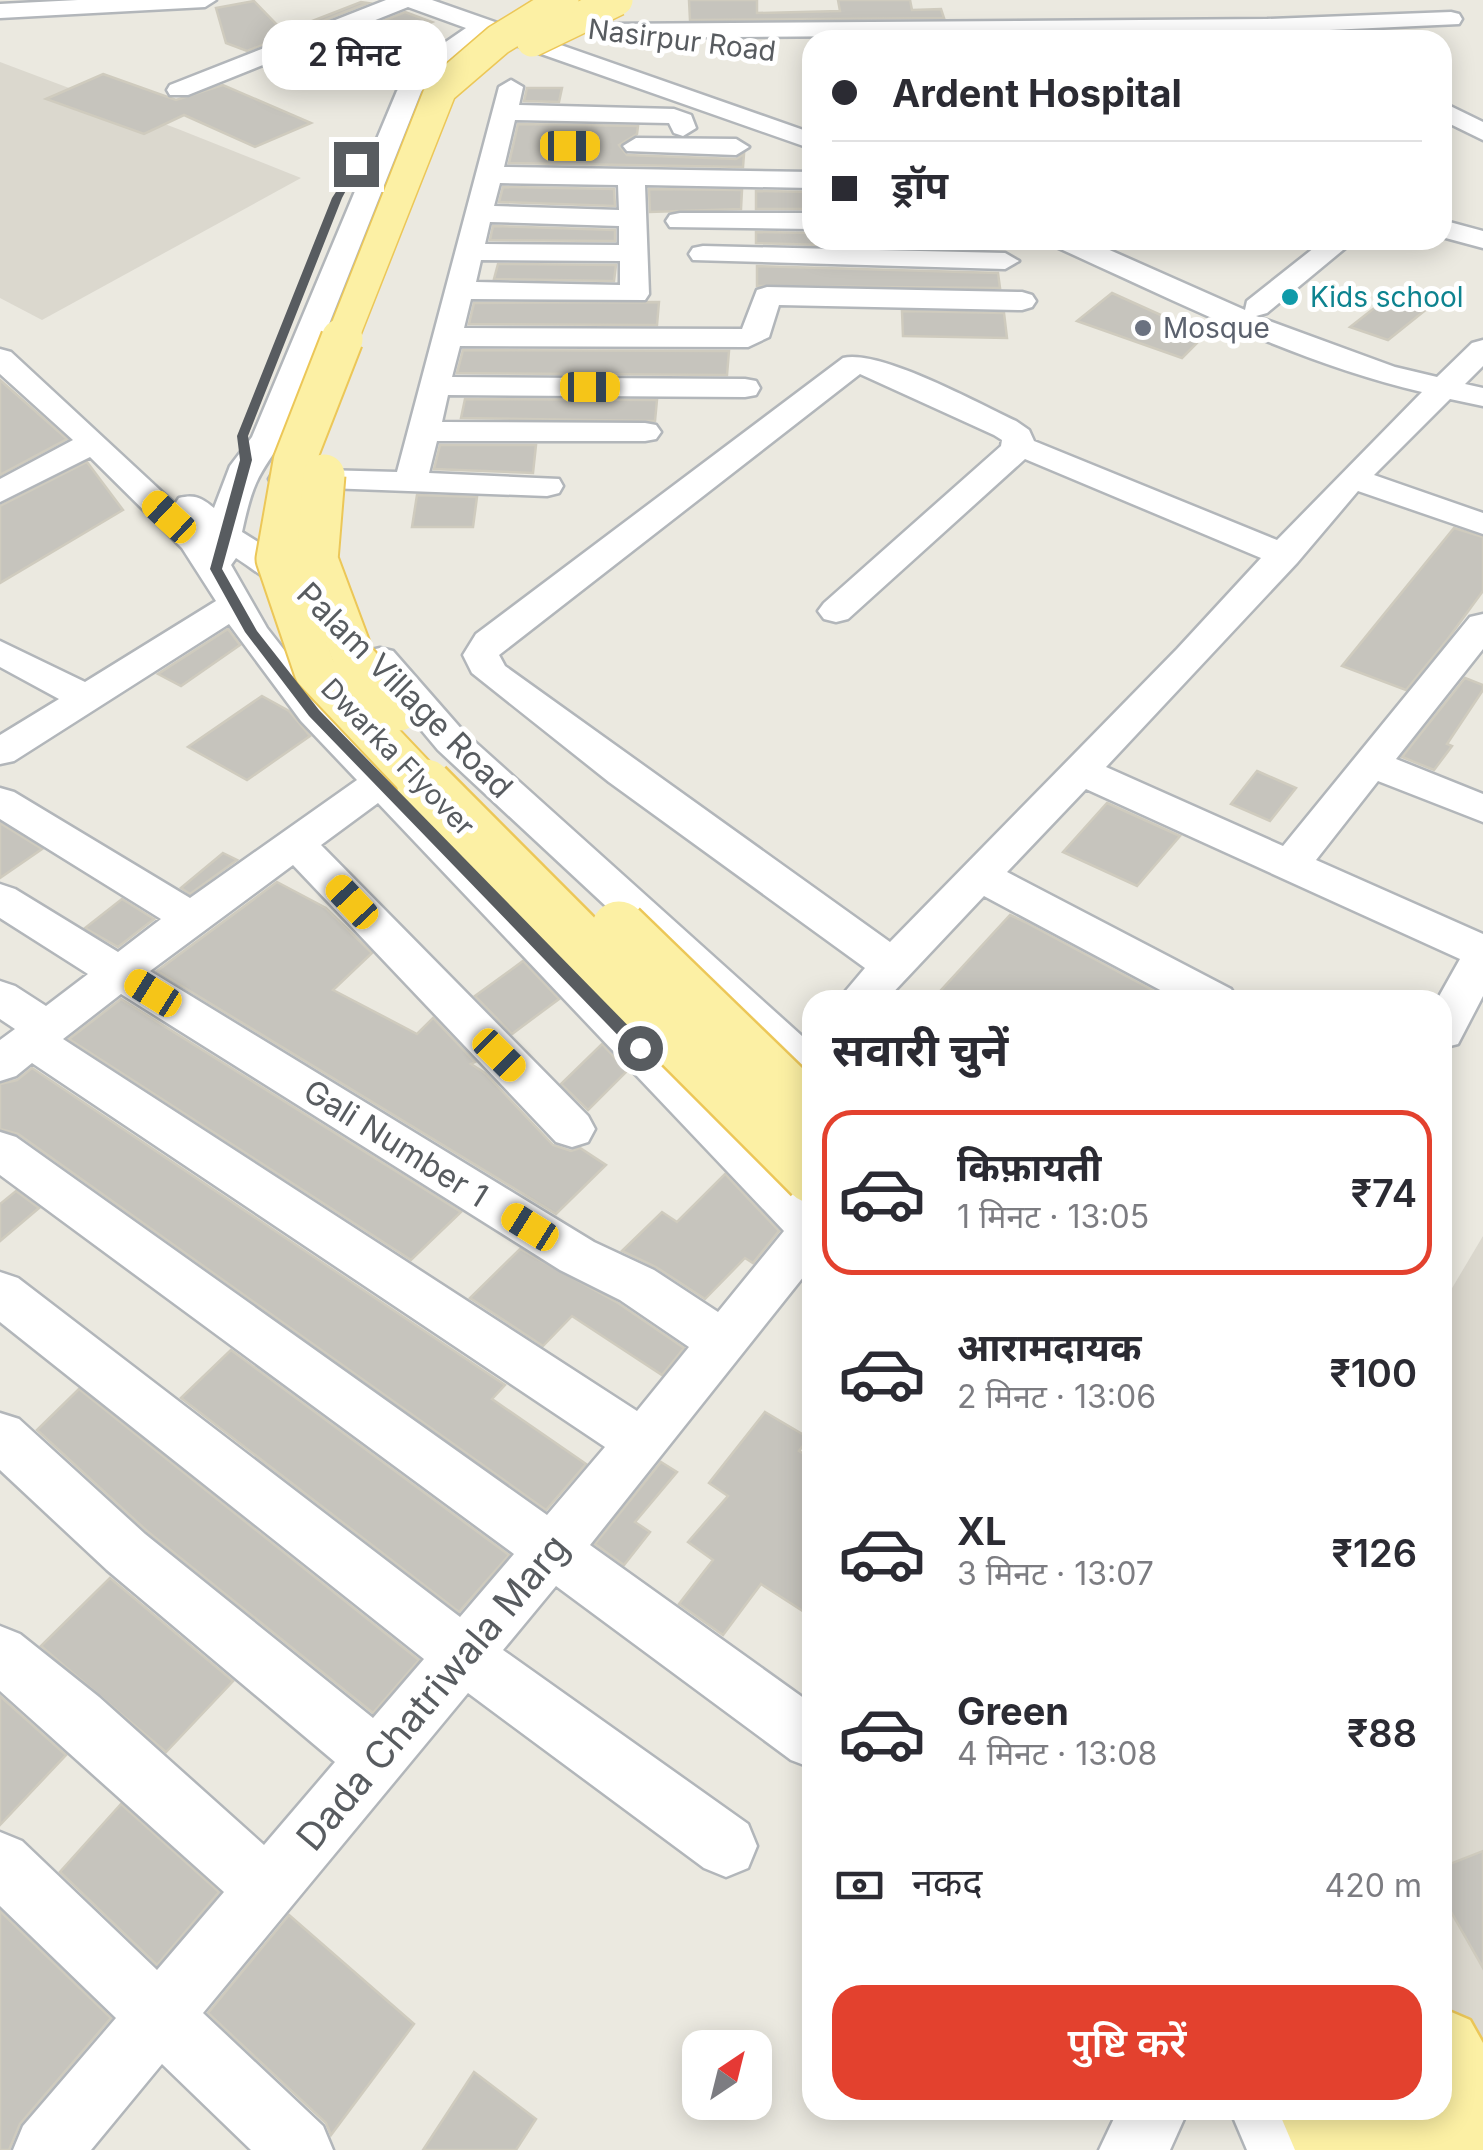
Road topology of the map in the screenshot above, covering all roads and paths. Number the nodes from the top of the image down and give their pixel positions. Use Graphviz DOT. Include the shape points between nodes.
graph roads {
  1 [pos="205,0"];
  2 [pos="408,0"];
  3 [pos="449,0"];
  4 [pos="542,0"];
  5 [pos="563,0"];
  6 [pos="594,0"];
  7 [pos="1398,0"];
  8 [pos="1417,0"];
  9 [pos="1286,2"];
  10 [pos="624,4"];
  11 [pos="0,11"];
  12 [pos="971,18"];
  13 [pos="835,19"];
  14 [pos="1413,30"];
  15 [pos="1452,30"];
  16 [pos="608,32"];
  17 [pos="495,50"];
  18 [pos="792,54"];
  19 [pos="179,90"];
  20 [pos="1452,115"];
  21 [pos="802,125"];
  22 [pos="1483,132"];
  23 [pos="802,138"];
  24 [pos="494,145"];
  25 [pos="532,146"];
  26 [pos="608,146"];
  27 [pos="684,146"];
  28 [pos="736,147"];
  29 [pos="486,175"];
  30 [pos="631,177"];
  31 [pos="802,180"];
  32 [pos="476,214"];
  33 [pos="632,218"];
  34 [pos="680,221"];
  35 [pos="802,221"];
  36 [pos="1452,231"];
  37 [pos="1483,240"];
  38 [pos="869,250"];
  39 [pos="995,250"];
  40 [pos="1086,250"];
  41 [pos="1123,250"];
  42 [pos="1328,250"];
  43 [pos="467,252"];
  44 [pos="633,253"];
  45 [pos="703,254"];
  46 [pos="458,290"];
  47 [pos="1257,307"];
  48 [pos="0,332"];
  49 [pos="446,337"];
  50 [pos="1483,349"];
  51 [pos="0,358"];
  52 [pos="434,386"];
  53 [pos="745,388"];
  54 [pos="1466,391"];
  55 [pos="423,431"];
  56 [pos="645,432"];
  57 [pos="92,442"];
  58 [pos="1017,448"];
  59 [pos="242,468"];
  60 [pos="1352,478"];
  61 [pos="410,484"];
  62 [pos="548,486"];
  63 [pos="0,492"];
  64 [pos="1483,524"];
  65 [pos="1285,556"];
  66 [pos="226,570"];
  67 [pos="836,611"];
  68 [pos="1483,625"];
  69 [pos="0,652"];
  70 [pos="1467,672"];
  71 [pos="86,698"];
  72 [pos="0,752"];
  73 [pos="1371,764"];
  74 [pos="1080,771"];
  75 [pos="381,782"];
  76 [pos="0,800"];
  77 [pos="1483,809"];
  78 [pos="297,845"];
  79 [pos="1290,865"];
  80 [pos="980,876"];
  81 [pos="0,899"];
  82 [pos="191,918"];
  83 [pos="1483,954"];
  84 [pos="893,966"];
  85 [pos="120,973"];
  86 [pos="870,990"];
  87 [pos="1197,990"];
  88 [pos="0,997"];
  89 [pos="1452,1013"];
  90 [pos="26,1044"];
  91 [pos="802,1054"];
  92 [pos="802,1065"];
  93 [pos="802,1106"];
  94 [pos="717,1127"];
  95 [pos="572,1129"];
  96 [pos="0,1150"];
  97 [pos="802,1165"];
  98 [pos="802,1219"];
  99 [pos="802,1243"];
  100 [pos="0,1293"];
  101 [pos="723,1343"];
  102 [pos="0,1436"];
  103 [pos="641,1442"];
  104 [pos="551,1552"];
  105 [pos="0,1654"];
  106 [pos="463,1655"];
  107 [pos="802,1732"];
  108 [pos="376,1758"];
  109 [pos="726,1846"];
  110 [pos="0,1863"];
  111 [pos="266,1888"];
  112 [pos="159,2018"];
  113 [pos="1452,2067"];
  114 [pos="1150,2120"];
  115 [pos="1268,2120"];
  116 [pos="1323,2120"];
  117 [pos="1399,2120"];
  118 [pos="1438,2120"];
  119 [pos="1483,2124"];
  120 [pos="47,2150"];
  121 [pos="300,2150"];
  122 [pos="1133,2150"];
  123 [pos="1281,2150"];
  124 [pos="1337,2150"];
  125 [pos="1414,2150"];
  126 [pos="1453,2150"];
  1 -- 11 [label="street"];
  2 -- 17 [label="street"];
  2 -- 19 [label="street"];
  3 -- 17 [label="street"];
  4 -- 17 [label="main road, bridge"];
  5 -- 17 [label="main road, Dwarka Flyover, bridge"];
  6 -- 17 [label="main road, Dwarka Flyover, bridge"];
  7 -- 9 [label="street"];
  8 -- 15 [label="street"];
  9 -- 12 [label="street"];
  10 -- 13 [label="street"];
  10 -- 17 [label="main road, bridge"];
  12 -- 13 [label="street"];
  12 -- 14 [label="street"];
  13 -- 16 [label="street"];
  16 -- 17 [label="street, Nasirpur Road"];
  16 -- 18 [label="street, Nasirpur Road"];
  17 -- 21 [label="street"];
  17 -- 23 [label="street"];
  17 -- 24 [label="street"];
  17 -- 27 [label="street" via="682,120"];
  17 -- 59 [label="street" via="429,64 409,90 267,440"];
  17 -- 93 [label="main road, Dwarka Flyover, bridge" via="492,64 445,128 324,468 317,560 354,659 432,748"];
  17 -- 97 [label="main road, Dwarka Flyover, bridge" via="470,58 441,89 424,124 294,462 277,559 315,670"];
  20 -- 22 [label="street"];
  24 -- 25 [label="street"];
  24 -- 29 [label="street"];
  26 -- 27 [label="street"];
  27 -- 28 [label="street"];
  29 -- 30 [label="street"];
  29 -- 32 [label="street"];
  30 -- 31 [label="street"];
  30 -- 33 [label="street"];
  32 -- 33 [label="street"];
  32 -- 43 [label="street"];
  33 -- 44 [label="street"];
  34 -- 35 [label="street"];
  36 -- 37 [label="street"];
  38 -- 45 [label="street"];
  39 -- 49 [label="street" via="1024,310 767,296 759,331 748,338"];
  40 -- 54 [label="street" via="1385,374"];
  41 -- 47 [label="street"];
  42 -- 47 [label="street"];
  43 -- 44 [label="street"];
  43 -- 46 [label="street"];
  44 -- 46 [label="street" via="635,294"];
  46 -- 49 [label="street"];
  47 -- 54 [label="street"];
  48 -- 66 [label="street, Palam Village Road"];
  49 -- 52 [label="street"];
  50 -- 54 [label="street"];
  51 -- 57 [label="street, Palam Village Road"];
  52 -- 53 [label="street"];
  52 -- 55 [label="street"];
  54 -- 60 [label="street"];
  55 -- 56 [label="street"];
  55 -- 61 [label="street"];
  57 -- 63 [label="street"];
  57 -- 66 [label="street, Palam Village Road"];
  58 -- 65 [label="street"];
  58 -- 67 [label="street"];
  58 -- 84 [label="street" via="1018,437 1005,428 854,364 588,564 481,655 490,673 623,774"];
  59 -- 61 [label="street"];
  59 -- 66 [label="street"];
  60 -- 64 [label="street"];
  60 -- 65 [label="street"];
  61 -- 62 [label="street"];
  65 -- 74 [label="street"];
  66 -- 71 [label="street"];
  66 -- 75 [label="street, Palam Village Road" via="251,632 314,713"];
  66 -- 91 [label="street, Palam Village Road" via="317,592 450,742"];
  68 -- 70 [label="street"];
  69 -- 71 [label="street"];
  70 -- 73 [label="street"];
  71 -- 72 [label="street"];
  73 -- 77 [label="street"];
  73 -- 79 [label="street"];
  74 -- 79 [label="street"];
  74 -- 80 [label="street"];
  75 -- 78 [label="street"];
  75 -- 94 [label="street, Palam Village Road"];
  76 -- 82 [label="street"];
  78 -- 82 [label="street"];
  78 -- 95 [label="street"];
  79 -- 83 [label="street"];
  80 -- 84 [label="street"];
  80 -- 87 [label="street"];
  81 -- 85 [label="street, Gali Number 1"];
  82 -- 85 [label="street"];
  83 -- 89 [label="street"];
  84 -- 86 [label="street"];
  85 -- 90 [label="street"];
  85 -- 101 [label="street, Gali Number 1"];
  88 -- 90 [label="street"];
  90 -- 103 [label="street"];
  92 -- 94 [label="street"];
  94 -- 98 [label="street, Palam Village Road"];
  96 -- 104 [label="street"];
  99 -- 101 [label="street, Dada Chatriwala Marg"];
  100 -- 106 [label="street"];
  101 -- 103 [label="street, Dada Chatriwala Marg"];
  102 -- 108 [label="street" via="126,1552"];
  103 -- 104 [label="street, Dada Chatriwala Marg"];
  104 -- 106 [label="street, Dada Chatriwala Marg"];
  104 -- 107 [label="street"];
  105 -- 111 [label="street"];
  106 -- 108 [label="street, Dada Chatriwala Marg"];
  106 -- 109 [label="street"];
  108 -- 111 [label="street, Dada Chatriwala Marg"];
  110 -- 112 [label="street"];
  111 -- 112 [label="street, Dada Chatriwala Marg"];
  112 -- 120 [label="street, Dada Chatriwala Marg"];
  112 -- 121 [label="street"];
  113 -- 119 [label="main road"];
  114 -- 122 [label="street"];
  115 -- 123 [label="street"];
  116 -- 124 [label="main road"];
  117 -- 125 [label="main road"];
  118 -- 126 [label="street"];
}
